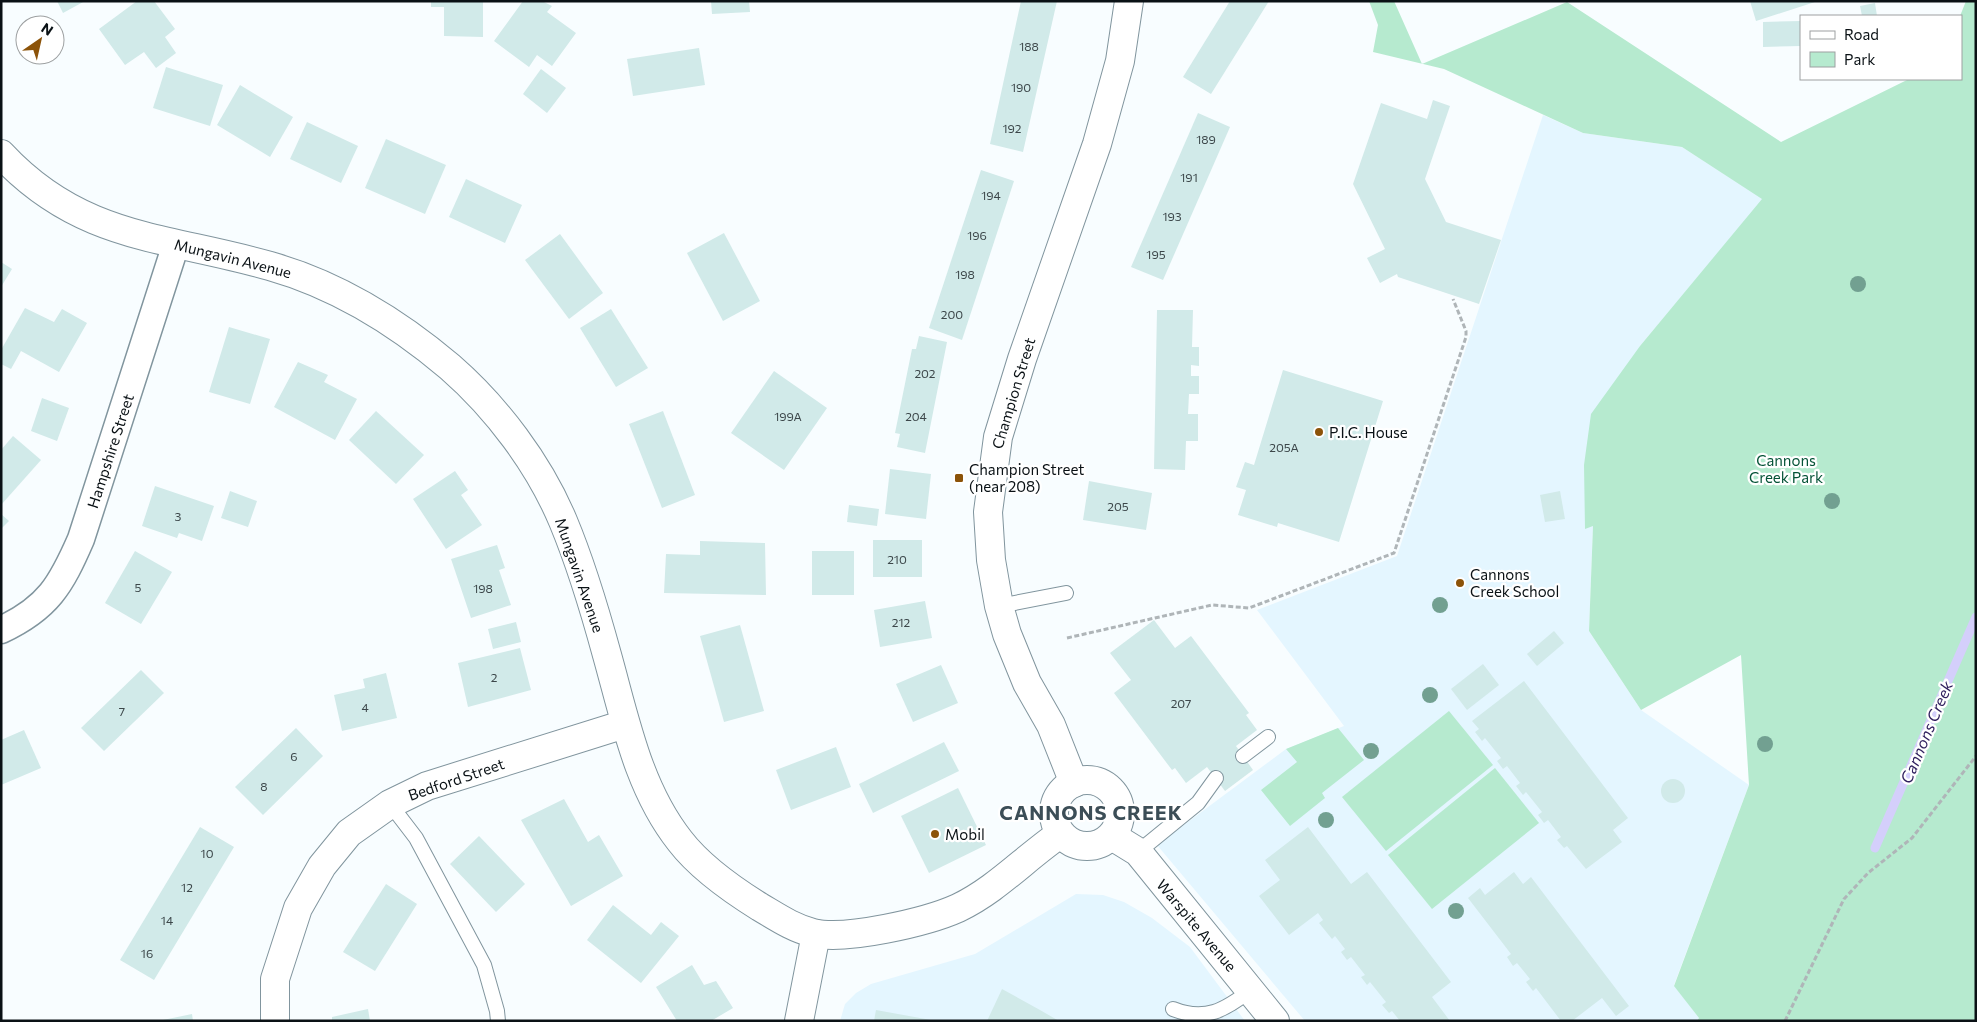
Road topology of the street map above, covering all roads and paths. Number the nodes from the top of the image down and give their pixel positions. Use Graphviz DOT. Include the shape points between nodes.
graph roads {
  1 [pos="1129,1"];
  2 [pos="1,154"];
  3 [pos="176,244"];
  4 [pos="1453,299"];
  5 [pos="1066,593"];
  6 [pos="999,606"];
  7 [pos="1,630"];
  8 [pos="1067,638"];
  9 [pos="625,724"];
  10 [pos="1268,737"];
  11 [pos="1243,756"];
  12 [pos="1976,756"];
  13 [pos="1216,778"];
  14 [pos="1074,782"];
  15 [pos="390,804"];
  16 [pos="1060,834"];
  17 [pos="1112,836"];
  18 [pos="1138,852"];
  19 [pos="816,934"];
  20 [pos="1251,990"];
  21 [pos="1173,1009"];
  22 [pos="275,1021"];
  23 [pos="498,1021"];
  24 [pos="799,1021"];
  25 [pos="1275,1021"];
  26 [pos="1785,1021"];
  1 -- 6 [label="main road, Champion Street" via="1120,61 1097,144 998,437 988,512 991,560"];
  2 -- 3 [label="main road, Mungavin Avenue" via="43,193 74,212 109,227"];
  3 -- 7 [label="street, Hampshire Street" via="81,539 65,575 44,604"];
  3 -- 9 [label="main road, Mungavin Avenue" via="270,266 310,279 346,296 391,320 452,368 486,404 516,439 562,518 601,634"];
  4 -- 8 [label="path" via="1466,337 1394,553 1248,608 1212,605"];
  5 -- 6 [label="lane"];
  6 -- 14 [label="main road, Champion Street" via="1027,683 1051,725"];
  9 -- 15 [label="main road, Bedford Street" via="427,786"];
  9 -- 19 [label="main road, Mungavin Avenue" via="642,774 661,815 682,844 746,898 787,924"];
  10 -- 11 [label="lane"];
  12 -- 26 [label="path" via="1912,838 1868,873 1844,898"];
  13 -- 18 [label="lane" via="1198,803"];
  14 -- 16 [label="main road" via="1061,792 1054,807"];
  14 -- 17 [label="main road" via="1094,781 1114,793 1120,803 1121,814 1119,826"];
  15 -- 22 [label="main road, Bedford Street" via="349,833 322,866 298,908 275,978"];
  15 -- 23 [label="lane" via="416,838 484,966"];
  16 -- 17 [label="main road" via="1071,843 1092,847"];
  16 -- 19 [label="main road, Mungavin Avenue" via="1000,882 957,908 926,919 857,934"];
  17 -- 18 [label="main road, Warspite Avenue"];
  18 -- 20 [label="main road, Warspite Avenue"];
  19 -- 24 [label="main road"];
  20 -- 21 [label="lane" via="1229,1007 1200,1017"];
  20 -- 25 [label="main road, Warspite Avenue"];
}
